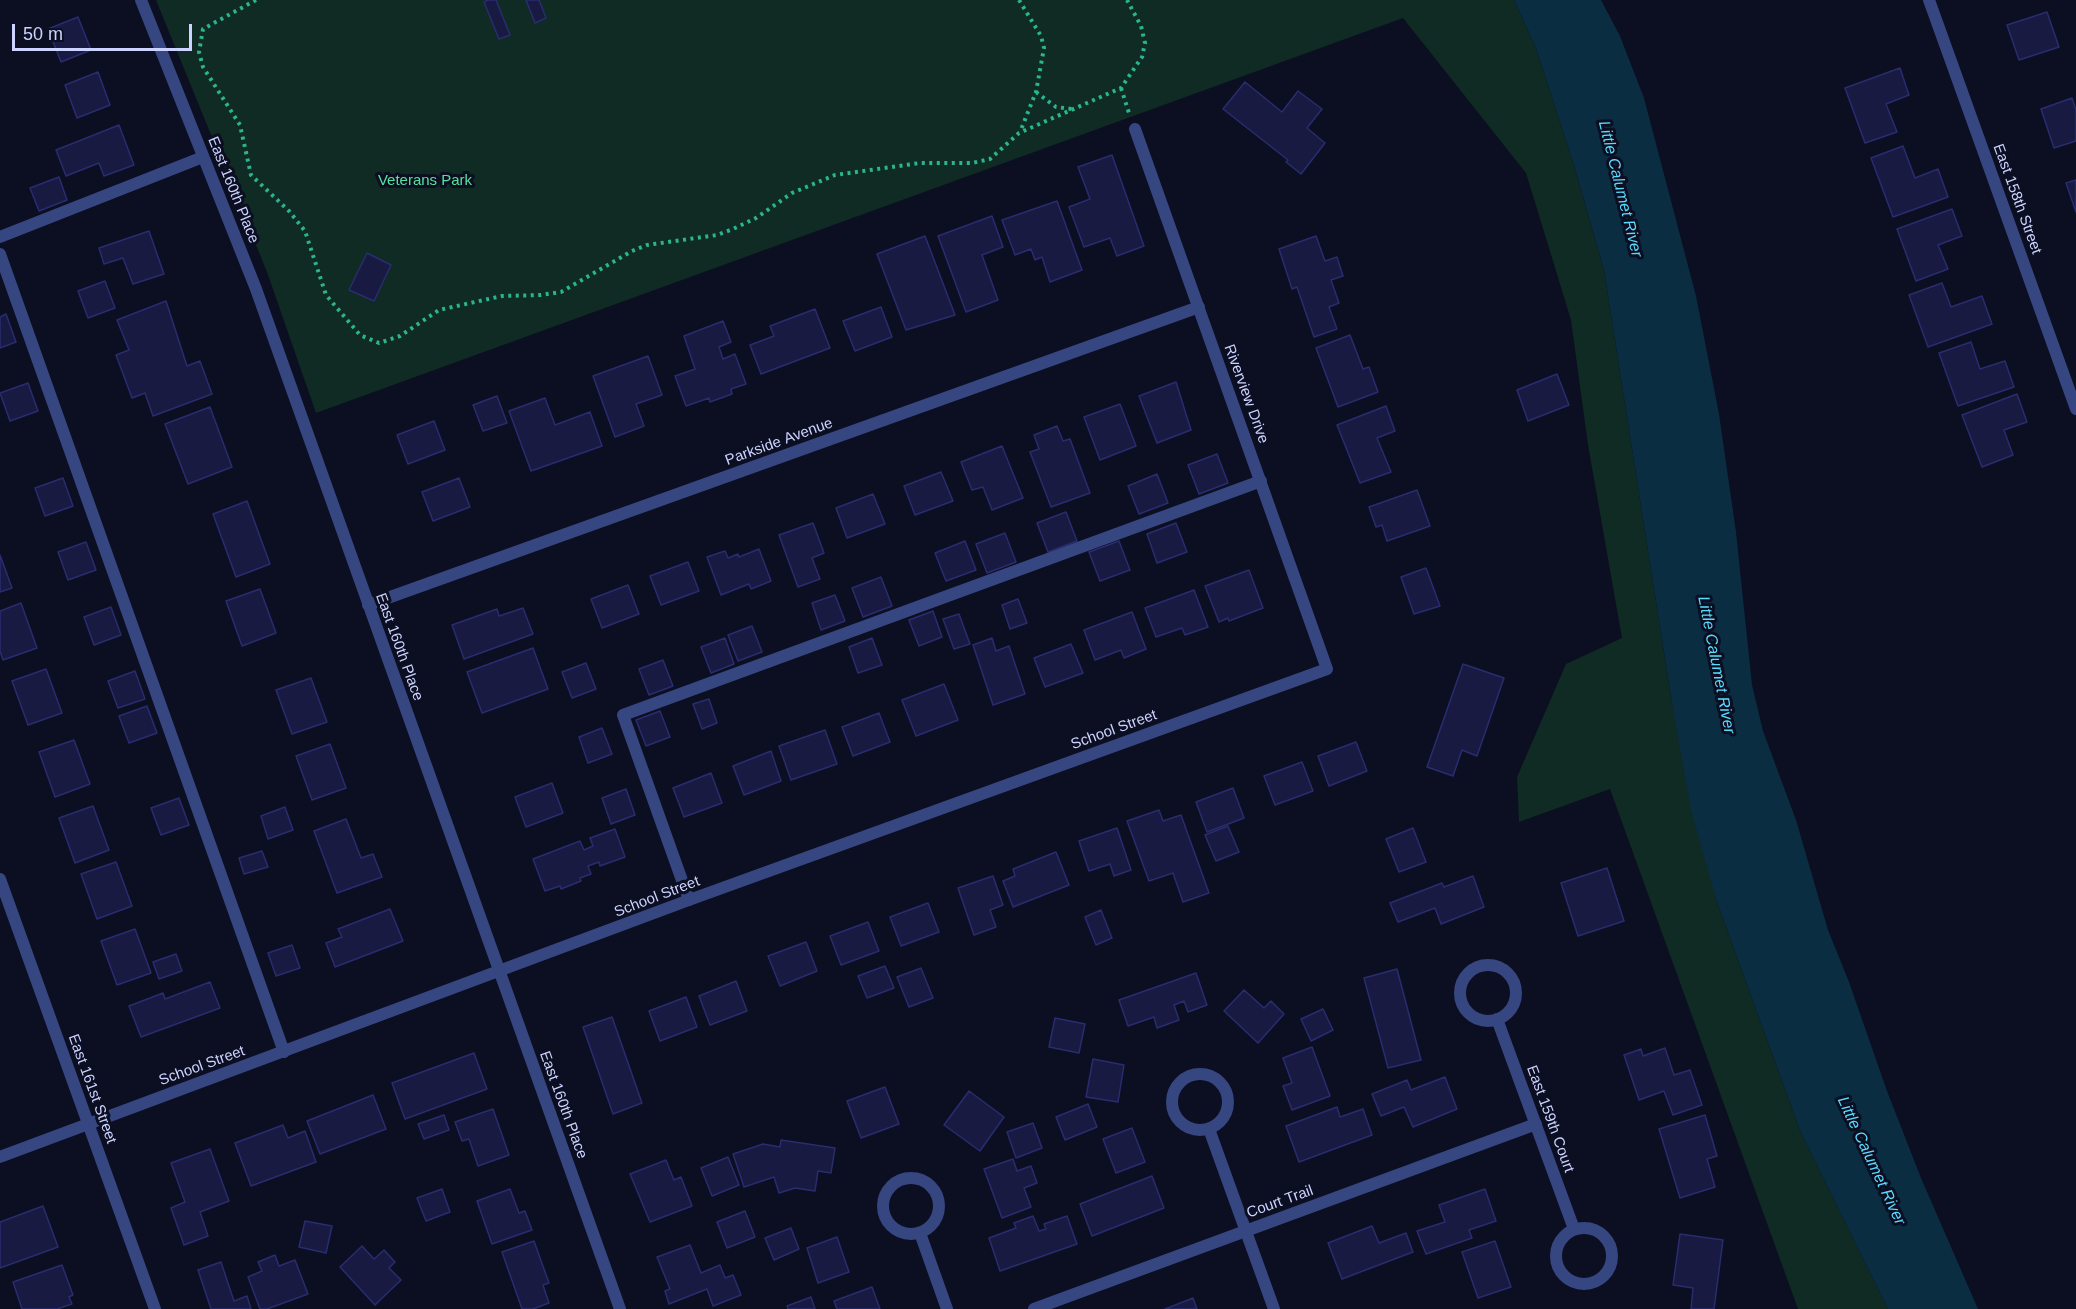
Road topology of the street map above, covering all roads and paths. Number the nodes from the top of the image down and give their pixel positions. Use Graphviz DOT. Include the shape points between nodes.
graph roads {
  1 [pos="141,0"];
  2 [pos="256,0"];
  3 [pos="1019,0"];
  4 [pos="1127,0"];
  5 [pos="1929,0"];
  6 [pos="1121,88"];
  7 [pos="1036,92"];
  8 [pos="1073,109"];
  9 [pos="1135,129"];
  10 [pos="1019,134"];
  11 [pos="203,157"];
  12 [pos="0,237"];
  13 [pos="0,254"];
  14 [pos="1199,307"];
  15 [pos="2076,409"];
  16 [pos="1261,481"];
  17 [pos="368,605"];
  18 [pos="1327,669"];
  19 [pos="0,879"];
  20 [pos="689,900"];
  21 [pos="499,972"];
  22 [pos="1497,1019"];
  23 [pos="284,1052"];
  24 [pos="1536,1124"];
  25 [pos="89,1125"];
  26 [pos="1209,1129"];
  27 [pos="0,1157"];
  28 [pos="1574,1229"];
  29 [pos="1246,1231"];
  30 [pos="920,1233"];
  31 [pos="154,1309"];
  32 [pos="620,1309"];
  33 [pos="947,1309"];
  34 [pos="1034,1309"];
  35 [pos="1274,1309"];
  1 -- 11 [label="street, East 160th Place"];
  2 -- 10 [label="path" via="203,29 199,52 203,67 240,125 251,175 304,231 326,295 360,335 379,343 400,336 439,310 502,296 561,292 639,248 717,235 756,218 792,193 835,175 990,159"];
  3 -- 7 [label="path" via="1044,48"];
  4 -- 6 [label="path" via="1135,11 1145,43 1142,57"];
  5 -- 15 [label="street, East 158th Street"];
  6 -- 8 [label="path"];
  6 -- 9 [label="path"];
  7 -- 8 [label="path" via="1056,107"];
  7 -- 10 [label="path"];
  8 -- 10 [label="path"];
  9 -- 14 [label="street, Riverview Drive"];
  11 -- 12 [label="street"];
  11 -- 17 [label="street, East 160th Place" via="260,300"];
  13 -- 23 [label="street"];
  14 -- 16 [label="street, Riverview Drive"];
  14 -- 17 [label="street, Parkside Avenue"];
  16 -- 18 [label="street, Riverview Drive"];
  16 -- 20 [label="street" via="622,715"];
  17 -- 21 [label="street, East 160th Place"];
  18 -- 20 [label="street, School Street"];
  19 -- 25 [label="street, East 161st Street"];
  20 -- 21 [label="street, School Street"];
  21 -- 23 [label="street, School Street"];
  21 -- 32 [label="street, East 160th Place"];
  22 -- 22 [label="street" via="1514,1004 1514,983 1507,972 1496,966 1475,968 1461,983 1462,1005 1476,1019"];
  22 -- 24 [label="street, East 159th Court"];
  23 -- 25 [label="street, School Street"];
  24 -- 28 [label="street, East 159th Court"];
  24 -- 29 [label="street, Court Trail"];
  25 -- 27 [label="street, School Street"];
  25 -- 31 [label="street, East 161st Street"];
  26 -- 26 [label="street" via="1226,1113 1226,1092 1219,1081 1208,1075 1187,1077 1173,1093 1174,1114 1188,1128"];
  26 -- 29 [label="street"];
  28 -- 28 [label="street" via="1557,1246 1558,1268 1572,1281 1593,1282 1610,1266 1610,1245 1592,1229"];
  29 -- 34 [label="street, Court Trail"];
  29 -- 35 [label="street"];
  30 -- 30 [label="street" via="938,1217 937,1196 930,1185 919,1179 898,1180 884,1197 885,1219 899,1232"];
  30 -- 33 [label="street"];
}
